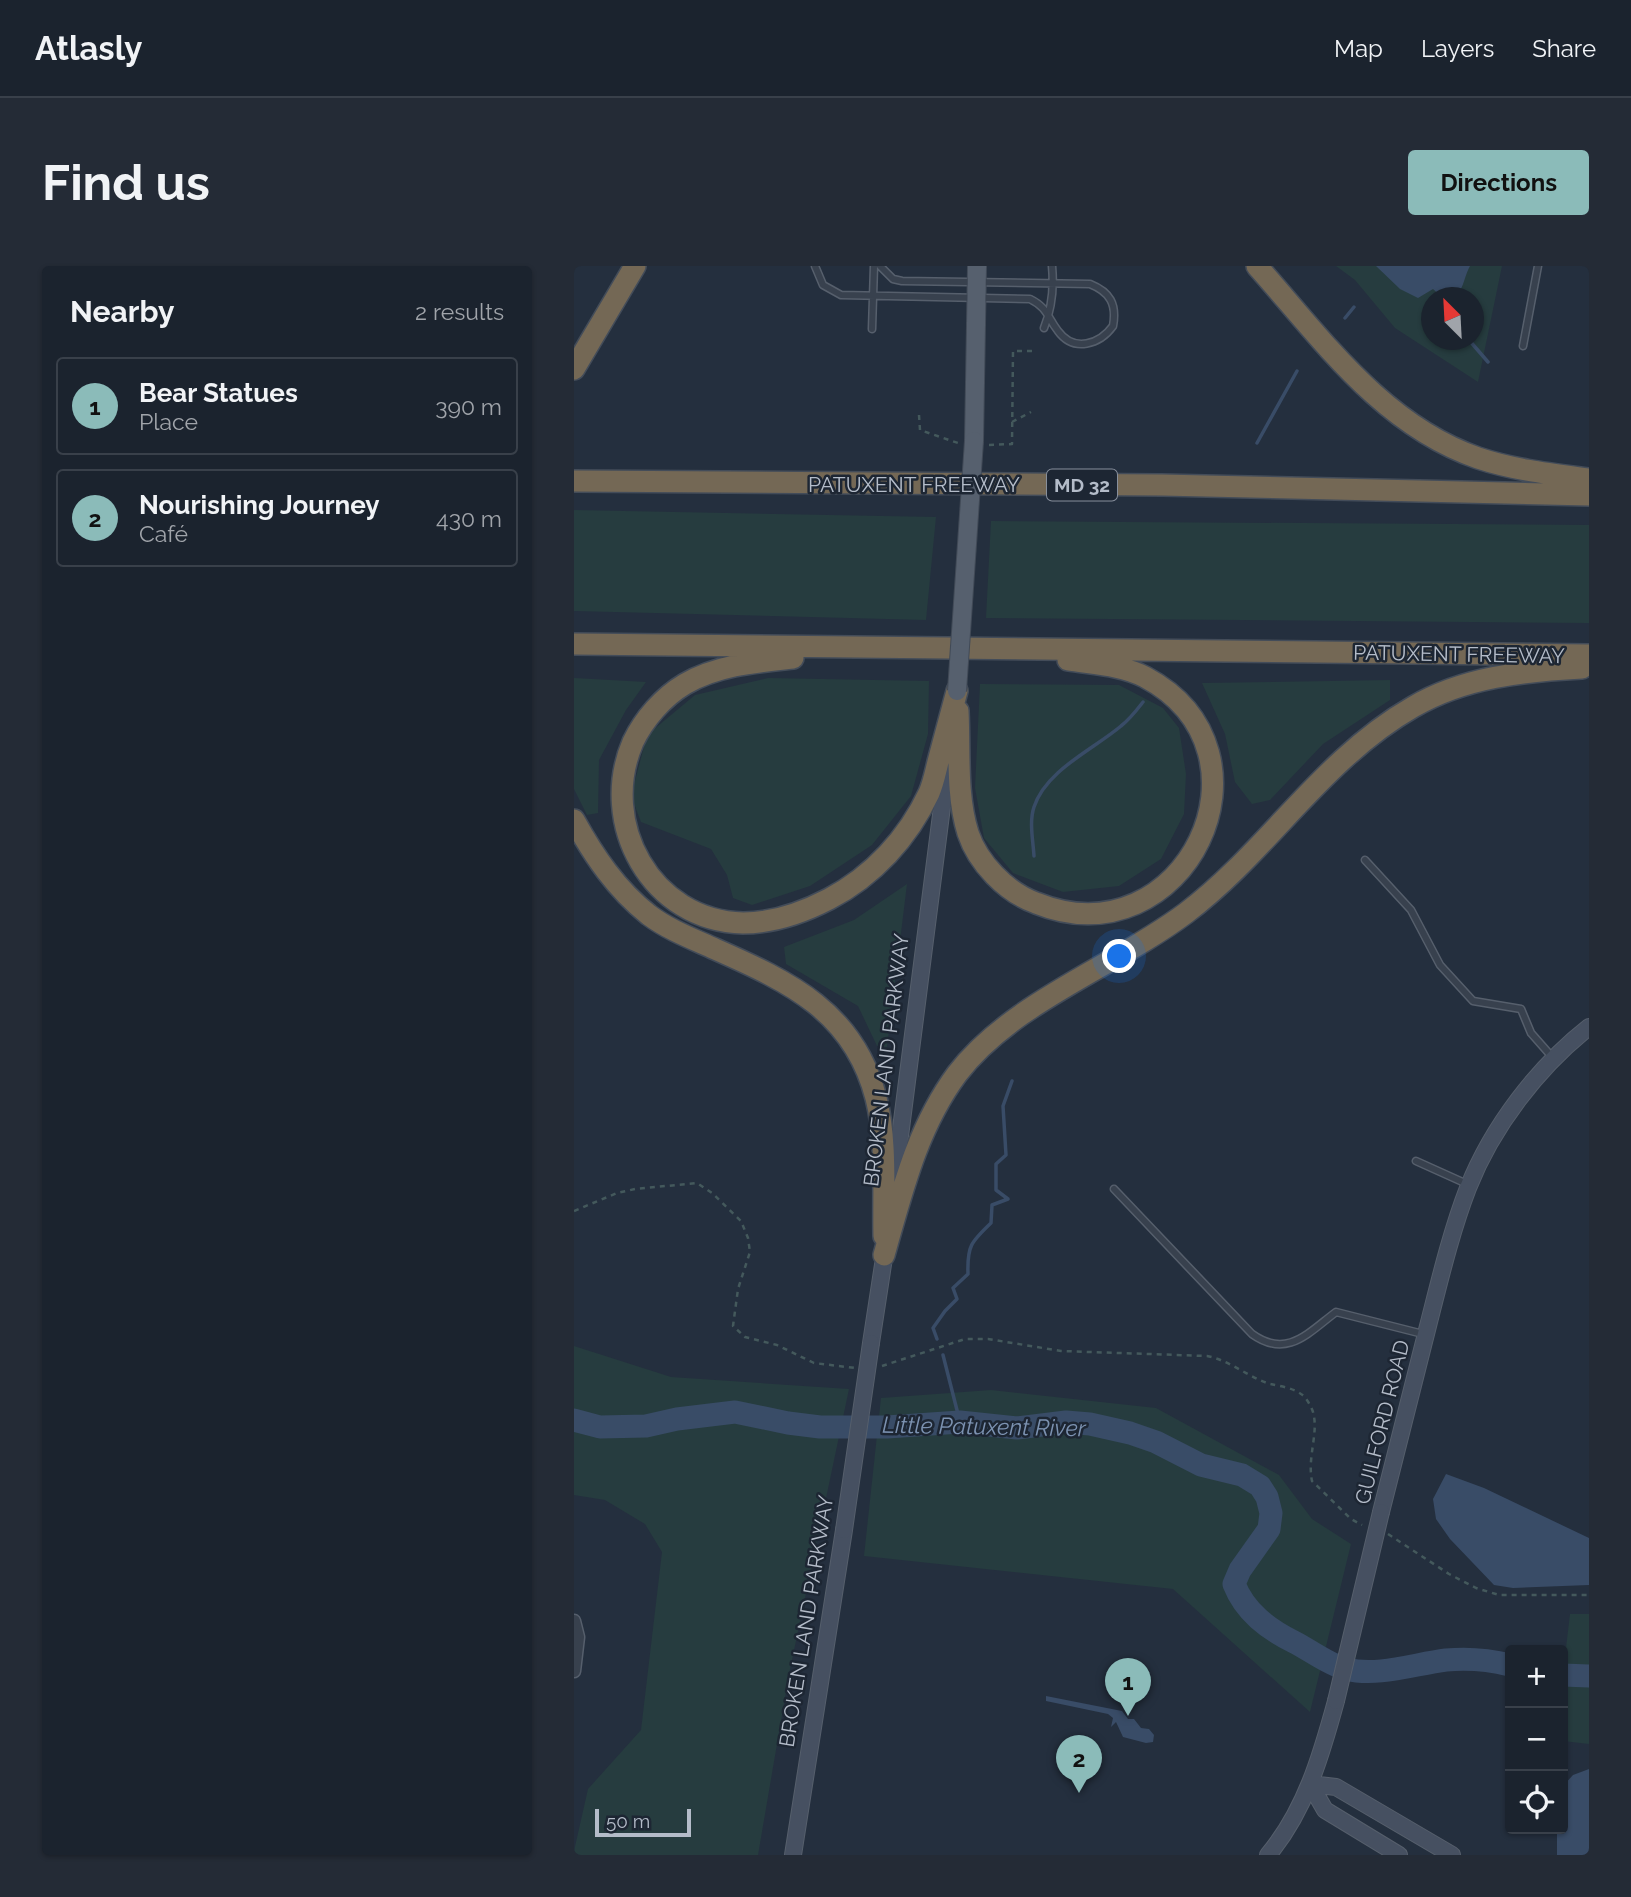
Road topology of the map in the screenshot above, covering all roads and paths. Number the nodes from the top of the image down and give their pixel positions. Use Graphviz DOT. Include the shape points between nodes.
graph roads {
  1 [pos="635,266"];
  2 [pos="815,266"];
  3 [pos="874,266"];
  4 [pos="880,266"];
  5 [pos="1052,266"];
  6 [pos="1258,266"];
  7 [pos="1538,266"];
  8 [pos="977,282"];
  9 [pos="1053,283"];
  10 [pos="873,296"];
  11 [pos="1049,315"];
  12 [pos="1044,328"];
  13 [pos="872,329"];
  14 [pos="1523,346"];
  15 [pos="574,369"];
  16 [pos="1031,412"];
  17 [pos="1011,422"];
  18 [pos="1589,479"];
  19 [pos="574,481"];
  20 [pos="1589,495"];
  21 [pos="574,644"];
  22 [pos="897,648"];
  23 [pos="983,648"];
  24 [pos="1589,655"];
  25 [pos="1589,667"];
  26 [pos="957,691"];
  27 [pos="574,820"];
  28 [pos="1365,860"];
  29 [pos="1589,1027"];
  30 [pos="1555,1059"];
  31 [pos="1416,1161"];
  32 [pos="1469,1185"];
  33 [pos="1114,1189"];
  34 [pos="574,1211"];
  35 [pos="884,1255"];
  36 [pos="1425,1335"];
  37 [pos="873,1367"];
  38 [pos="860,1368"];
  39 [pos="1366,1526"];
  40 [pos="1384,1533"];
  41 [pos="1589,1595"];
  42 [pos="574,1620"];
  43 [pos="574,1671"];
  44 [pos="1310,1784"];
  45 [pos="793,1855"];
  46 [pos="1268,1855"];
  47 [pos="1399,1855"];
  48 [pos="1452,1855"];
  1 -- 15 [label="highway"];
  2 -- 10 [label="lane" via="823,285 832,292"];
  3 -- 10 [label="lane"];
  4 -- 8 [label="lane" via="902,281"];
  5 -- 9 [label="lane"];
  6 -- 18 [label="highway" via="1361,383 1412,424 1488,461"];
  7 -- 14 [label="lane"];
  8 -- 9 [label="lane"];
  8 -- 10 [label="lane"];
  8 -- 11 [label="lane" via="1030,299"];
  8 -- 26 [label="main road, BROKEN LAND PARKWAY, bridge" via="974,441"];
  9 -- 11 [label="lane"];
  9 -- 11 [label="lane" via="1101,288 1114,304 1115,315 1106,335 1089,345 1065,338"];
  10 -- 13 [label="lane"];
  11 -- 12 [label="lane"];
  16 -- 17 [label="path"];
  19 -- 20 [label="highway, PATUXENT FREEWAY / MD 32" via="1162,485"];
  21 -- 22 [label="highway, PATUXENT FREEWAY"];
  22 -- 23 [label="highway, PATUXENT FREEWAY"];
  22 -- 26 [label="highway" via="755,662 719,670 667,696 639,730 621,787 625,829 648,873 664,890 701,914 741,923 793,915 842,892 887,855 920,812 931,790"];
  23 -- 24 [label="highway, PATUXENT FREEWAY"];
  23 -- 26 [label="highway" via="1125,669 1178,701 1201,733 1212,773 1202,838 1179,874 1144,900 1099,914 1048,908 1006,886 977,852 968,833"];
  25 -- 35 [label="highway" via="1483,680 1444,692 1384,724 1333,767 1249,856 1187,912 1003,1028 958,1073 937,1104 914,1152"];
  26 -- 35 [label="street, BROKEN LAND PARKWAY"];
  27 -- 35 [label="highway" via="609,876 650,915 805,994 849,1039 865,1067 881,1126"];
  28 -- 30 [label="lane" via="1411,910 1440,965 1472,1001 1521,1009 1531,1033"];
  29 -- 30 [label="street, GUILFORD ROAD"];
  30 -- 32 [label="street, GUILFORD ROAD" via="1495,1136"];
  31 -- 32 [label="lane"];
  32 -- 36 [label="street, GUILFORD ROAD"];
  33 -- 36 [label="lane" via="1261,1341 1288,1344 1336,1312"];
  34 -- 38 [label="path" via="617,1193 697,1183 740,1221 748,1238 750,1252 733,1325 745,1337 777,1345 814,1363"];
  35 -- 45 [label="street, BROKEN LAND PARKWAY, bridge"];
  36 -- 44 [label="street, GUILFORD ROAD, bridge" via="1336,1701"];
  37 -- 39 [label="path" via="965,1339 1061,1351 1219,1358 1307,1400 1314,1430 1311,1481"];
  40 -- 41 [label="path" via="1449,1574 1499,1595"];
  42 -- 43 [label="street" via="578,1637"];
  44 -- 46 [label="street, GUILFORD ROAD" via="1297,1813"];
  44 -- 47 [label="street" via="1325,1810"];
  44 -- 48 [label="street" via="1336,1787"];
}
